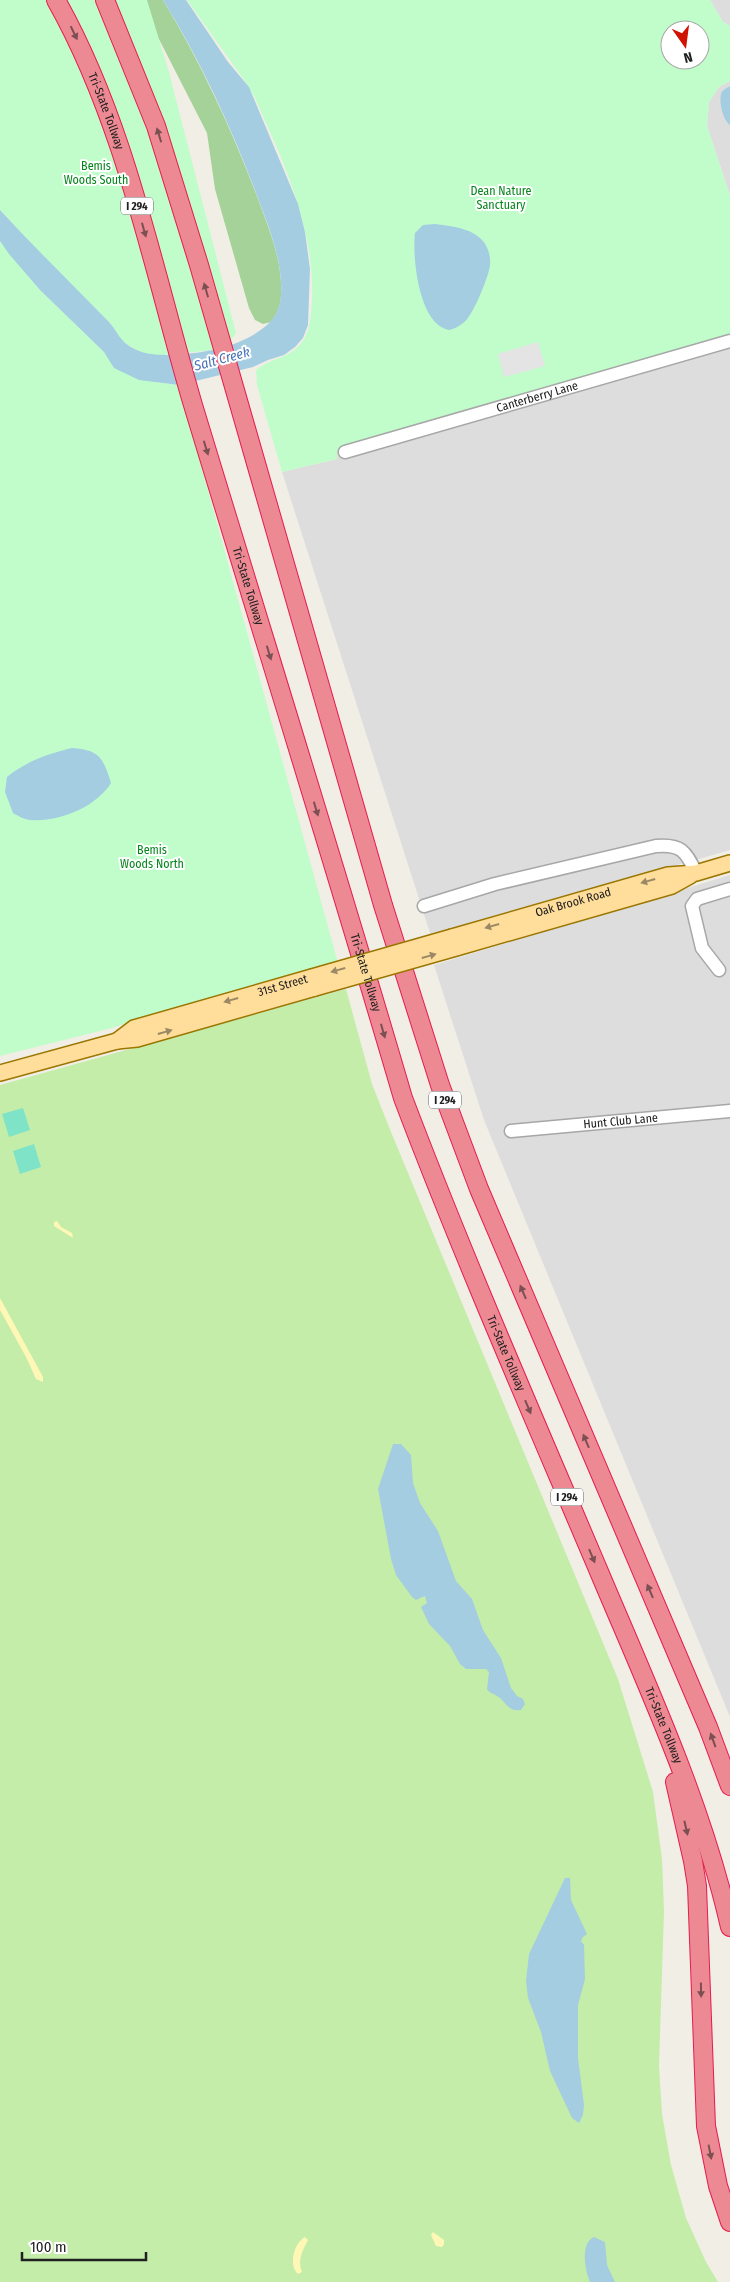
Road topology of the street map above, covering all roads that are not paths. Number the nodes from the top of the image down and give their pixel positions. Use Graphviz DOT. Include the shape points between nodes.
graph roads {
  1 [pos="56,0"];
  2 [pos="105,0"];
  3 [pos="730,341"];
  4 [pos="345,452"];
  5 [pos="730,863"];
  6 [pos="696,873"];
  7 [pos="730,889"];
  8 [pos="424,906"];
  9 [pos="454,943"];
  10 [pos="719,970"];
  11 [pos="0,1073"];
  12 [pos="730,1111"];
  13 [pos="511,1131"];
  14 [pos="638,1664"];
  15 [pos="730,1786"];
  16 [pos="730,1927"];
  17 [pos="730,2222"];
  1 -- 14 [label="highway, Tri-State Tollway / I 294, one-way" via="91,67 117,138 192,401 402,1098 442,1203"];
  15 -- 2 [label="highway, I 294, one-way" via="708,1727 479,1188 440,1085 383,905 156,126"];
  3 -- 4 [label="street, Canterberry Lane"];
  5 -- 6 [label="main road, Oak Brook Road"];
  6 -- 8 [label="street" via="682,850 667,845 656,846 495,884"];
  6 -- 9 [label="main road, Oak Brook Road" via="672,886"];
  7 -- 10 [label="street" via="697,899 692,906 702,948"];
  9 -- 11 [label="main road, 31st Street, bridge" via="313,983 137,1040 117,1040"];
  12 -- 13 [label="street, Hunt Club Lane"];
  14 -- 16 [label="highway, Tri-State Tollway / I 294" via="671,1741 712,1854"];
  14 -- 17 [label="highway, one-way" via="671,1770 693,1861 699,1912 706,2126 718,2186"];
}
